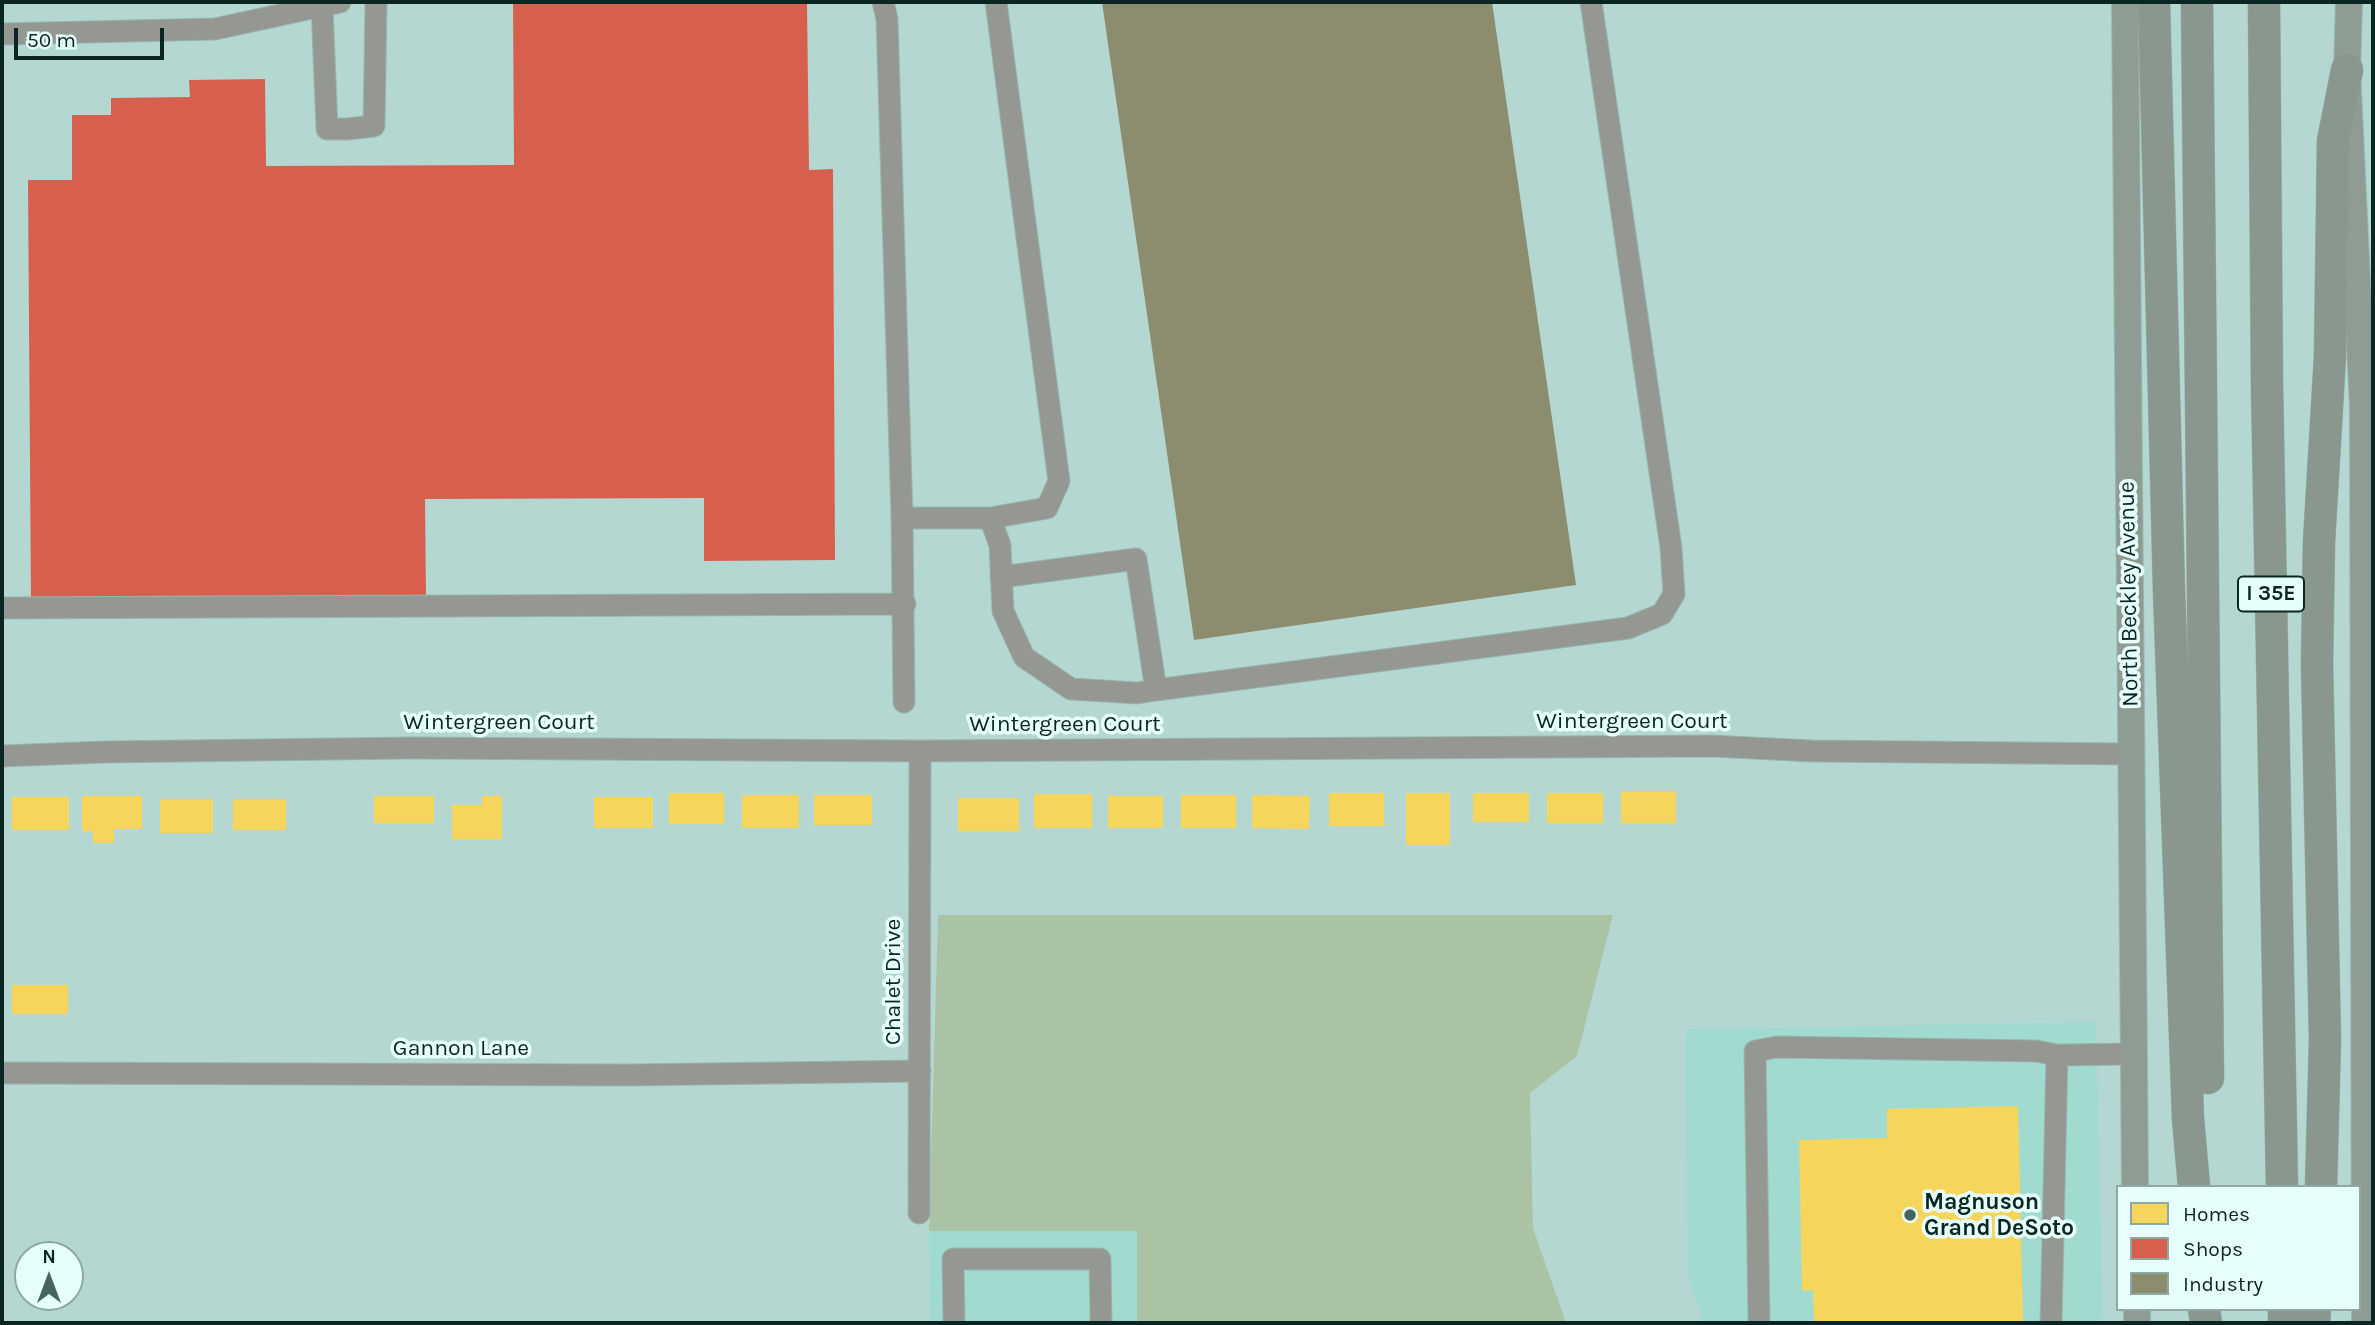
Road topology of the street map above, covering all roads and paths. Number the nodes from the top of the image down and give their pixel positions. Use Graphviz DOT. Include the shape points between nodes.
graph roads {
  1 [pos="376,2"];
  2 [pos="883,2"];
  3 [pos="996,2"];
  4 [pos="1591,2"];
  5 [pos="2125,2"];
  6 [pos="2154,2"];
  7 [pos="2197,2"];
  8 [pos="2264,2"];
  9 [pos="2349,2"];
  10 [pos="331,4"];
  11 [pos="2,34"];
  12 [pos="2347,70"];
  13 [pos="2368,474"];
  14 [pos="902,518"];
  15 [pos="990,518"];
  16 [pos="1001,577"];
  17 [pos="905,604"];
  18 [pos="2,608"];
  19 [pos="1156,690"];
  20 [pos="904,702"];
  21 [pos="920,751"];
  22 [pos="2129,754"];
  23 [pos="2,757"];
  24 [pos="2369,1012"];
  25 [pos="2133,1054"];
  26 [pos="2057,1055"];
  27 [pos="2369,1070"];
  28 [pos="919,1071"];
  29 [pos="2,1073"];
  30 [pos="2135,1185"];
  31 [pos="2194,1185"];
  32 [pos="2209,1185"];
  33 [pos="2282,1185"];
  34 [pos="2321,1185"];
  35 [pos="919,1213"];
  36 [pos="2369,1221"];
  37 [pos="2368,1310"];
  38 [pos="954,1323"];
  39 [pos="1101,1323"];
  40 [pos="1759,1323"];
  41 [pos="2050,1323"];
  1 -- 10 [label="street" via="373,127 347,130 327,129"];
  2 -- 14 [label="street"];
  3 -- 15 [label="street" via="1059,481 1048,508"];
  4 -- 19 [label="street" via="1675,594 1662,614 1628,628"];
  5 -- 22 [label="main road, North Beckley Avenue"];
  6 -- 31 [label="highway" via="2170,618"];
  7 -- 32 [label="highway"];
  8 -- 33 [label="highway, I 35E"];
  9 -- 12 [label="main road"];
  10 -- 11 [label="street" via="215,29"];
  12 -- 13 [label="main road"];
  12 -- 34 [label="highway" via="2333,141 2331,343 2319,542 2325,1040"];
  13 -- 24 [label="main road"];
  14 -- 15 [label="street"];
  14 -- 17 [label="street"];
  15 -- 16 [label="street" via="1000,545"];
  16 -- 19 [label="street" via="1003,611 1024,657 1071,689"];
  16 -- 19 [label="street" via="1136,559"];
  17 -- 18 [label="street"];
  17 -- 20 [label="street"];
  21 -- 22 [label="street, Wintergreen Court" via="1712,746"];
  21 -- 23 [label="street, Wintergreen Court" via="410,748"];
  21 -- 28 [label="street, Chalet Drive"];
  22 -- 25 [label="main road, North Beckley Avenue"];
  24 -- 27 [label="main road"];
  25 -- 26 [label="street"];
  25 -- 30 [label="main road, North Beckley Avenue"];
  26 -- 40 [label="street" via="1791,1047 1755,1051"];
  26 -- 41 [label="street"];
  27 -- 36 [label="main road"];
  28 -- 29 [label="street, Gannon Lane"];
  28 -- 35 [label="street, Chalet Drive"];
  36 -- 37 [label="main road"];
  38 -- 39 [label="street" via="953,1259 1100,1259"];
}
